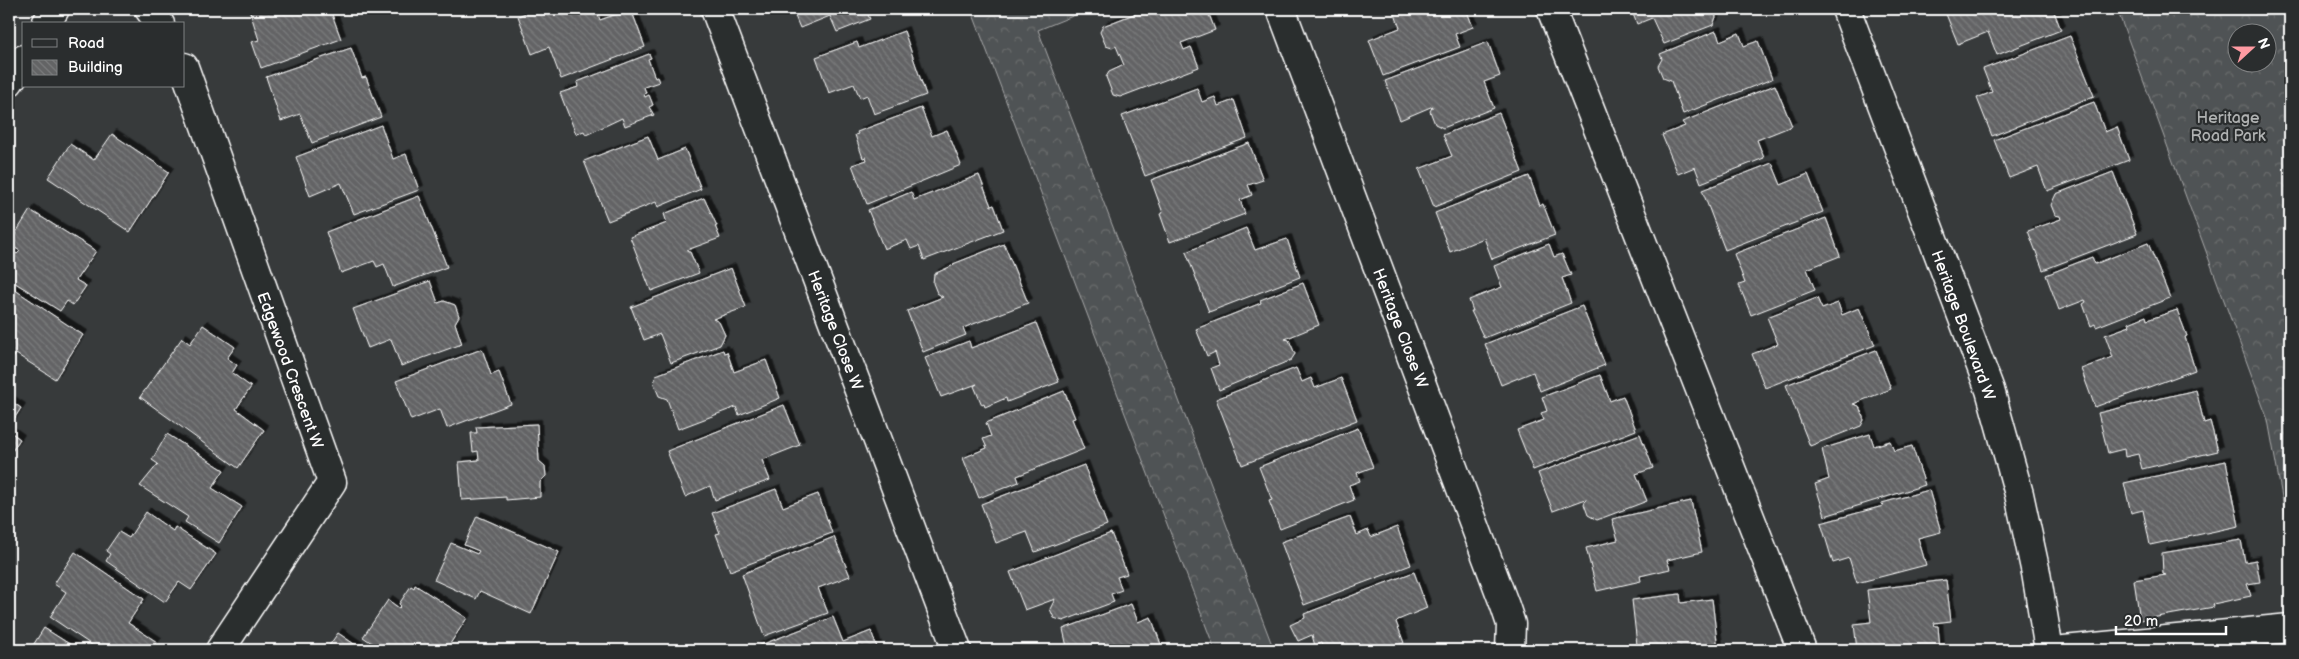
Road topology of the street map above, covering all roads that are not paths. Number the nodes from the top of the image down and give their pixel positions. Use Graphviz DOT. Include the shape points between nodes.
graph roads {
  1 [pos="55,9"];
  2 [pos="149,9"];
  3 [pos="715,9"];
  4 [pos="1281,9"];
  5 [pos="1551,9"];
  6 [pos="1846,9"];
  7 [pos="47,22"];
  8 [pos="159,22"];
  9 [pos="22,62"];
  10 [pos="185,70"];
  11 [pos="9,82"];
  12 [pos="2290,628"];
  13 [pos="220,650"];
  14 [pos="957,650"];
  15 [pos="1510,650"];
  16 [pos="1802,650"];
  17 [pos="2049,650"];
  18 [pos="2064,650"];
  1 -- 7 [label="street"];
  2 -- 8 [label="street"];
  3 -- 14 [label="street, Heritage Close W"];
  4 -- 15 [label="street, Heritage Close W" via="1505,606 1510,624"];
  5 -- 16 [label="street"];
  6 -- 17 [label="street, Heritage Boulevard W" via="1990,390 2019,494"];
  9 -- 11 [label="street"];
  10 -- 13 [label="street, Edgewood Crescent W" via="332,482"];
  12 -- 18 [label="street"];
}
